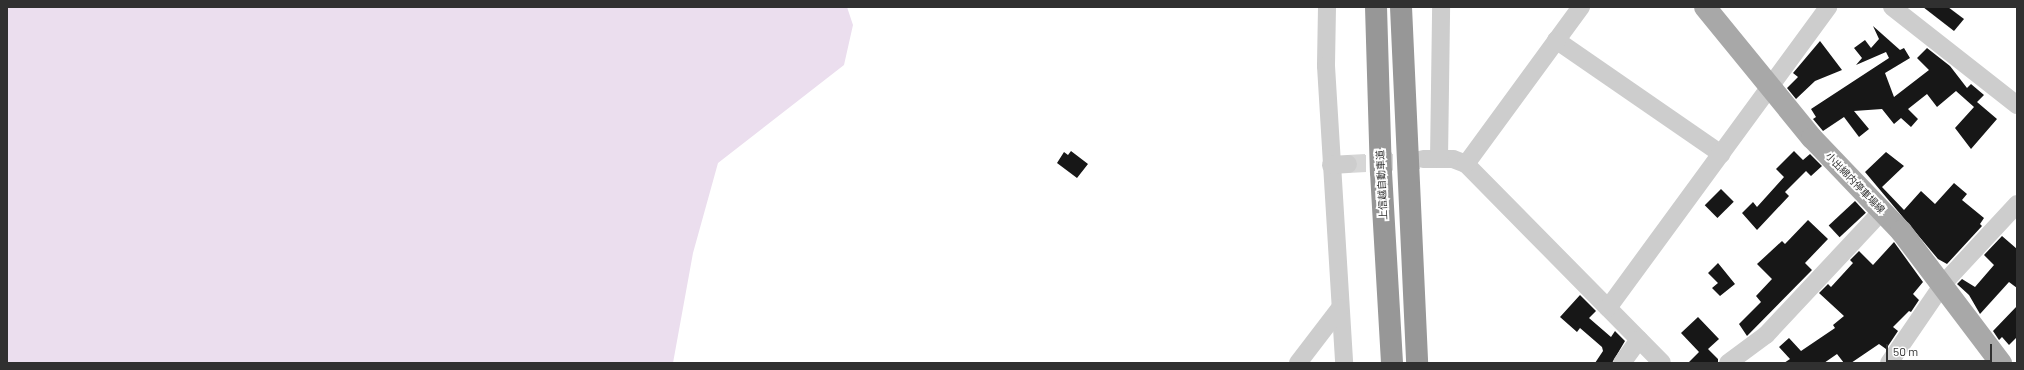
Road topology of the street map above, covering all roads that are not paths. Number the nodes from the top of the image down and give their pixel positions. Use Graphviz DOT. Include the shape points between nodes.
graph roads {
  1 [pos="1327,7"];
  2 [pos="1376,7"];
  3 [pos="1401,7"];
  4 [pos="1441,7"];
  5 [pos="1581,7"];
  6 [pos="1705,7"];
  7 [pos="1828,7"];
  8 [pos="1892,7"];
  9 [pos="1556,40"];
  10 [pos="1771,86"];
  11 [pos="2017,105"];
  12 [pos="1721,154"];
  13 [pos="1466,164"];
  14 [pos="2017,204"];
  15 [pos="1882,211"];
  16 [pos="1943,284"];
  17 [pos="1340,308"];
  18 [pos="1608,308"];
  19 [pos="1639,340"];
  20 [pos="1298,363"];
  21 [pos="1344,363"];
  22 [pos="1392,363"];
  23 [pos="1417,363"];
  24 [pos="1622,363"];
  25 [pos="1662,363"];
  26 [pos="1728,363"];
  27 [pos="1889,363"];
  28 [pos="2001,363"];
  1 -- 17 [label="street" via="1326,66 1340,165"];
  2 -- 22 [label="highway, 上信越自動車道" via="1381,172"];
  3 -- 23 [label="highway"];
  4 -- 13 [label="street" via="1431,159"];
  5 -- 9 [label="street"];
  6 -- 10 [label="main road, 小出綿内停車場線"];
  7 -- 10 [label="street"];
  8 -- 11 [label="street"];
  9 -- 12 [label="street"];
  9 -- 13 [label="street"];
  10 -- 12 [label="street"];
  10 -- 15 [label="main road, 小出綿内停車場線" via="1812,138"];
  12 -- 18 [label="street"];
  13 -- 18 [label="street"];
  14 -- 16 [label="street"];
  15 -- 16 [label="main road, 小出綿内停車場線"];
  15 -- 26 [label="street" via="1766,335"];
  16 -- 27 [label="street"];
  16 -- 28 [label="main road, 小出綿内停車場線"];
  17 -- 20 [label="street"];
  17 -- 21 [label="street"];
  18 -- 19 [label="street"];
  19 -- 24 [label="street"];
  19 -- 25 [label="street"];
}
